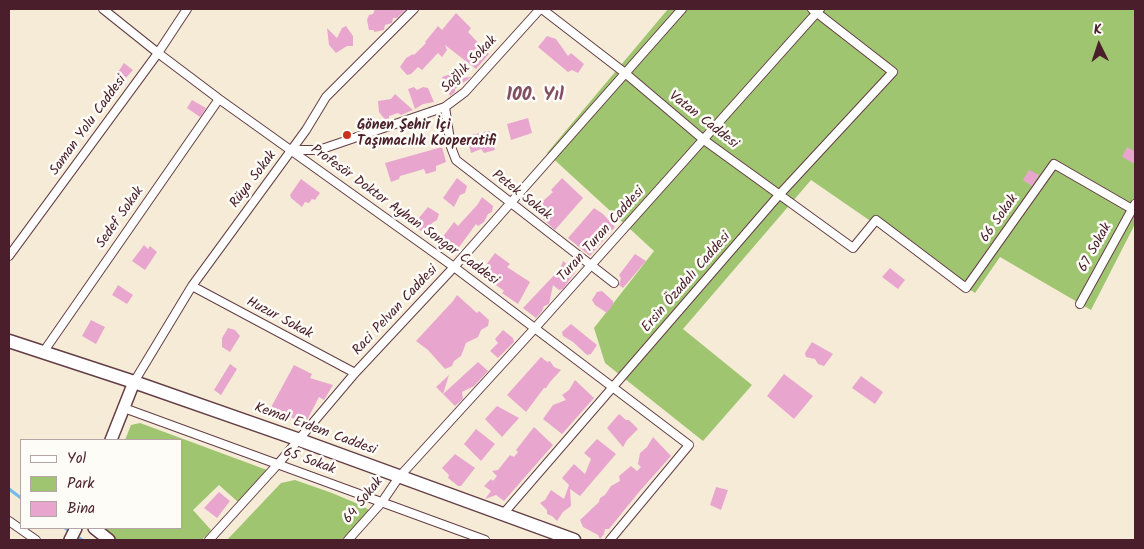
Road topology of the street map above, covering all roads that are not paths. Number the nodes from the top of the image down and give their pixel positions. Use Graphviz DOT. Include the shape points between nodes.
graph roads {
  1 [pos="103,9"];
  2 [pos="187,9"];
  3 [pos="414,9"];
  4 [pos="541,9"];
  5 [pos="682,9"];
  6 [pos="816,10"];
  7 [pos="158,53"];
  8 [pos="625,73"];
  9 [pos="219,99"];
  10 [pos="445,107"];
  11 [pos="704,140"];
  12 [pos="292,150"];
  13 [pos="780,195"];
  14 [pos="510,203"];
  15 [pos="1134,207"];
  16 [pos="876,220"];
  17 [pos="9,256"];
  18 [pos="591,266"];
  19 [pos="454,267"];
  20 [pos="614,283"];
  21 [pos="192,286"];
  22 [pos="1080,304"];
  23 [pos="535,328"];
  24 [pos="9,335"];
  25 [pos="9,341"];
  26 [pos="44,351"];
  27 [pos="355,374"];
  28 [pos="134,382"];
  29 [pos="614,387"];
  30 [pos="124,408"];
  31 [pos="111,439"];
  32 [pos="298,439"];
  33 [pos="278,464"];
  34 [pos="399,477"];
  35 [pos="382,502"];
  36 [pos="503,514"];
  37 [pos="9,521"];
  38 [pos="20,529"];
  39 [pos="20,529"];
  40 [pos="95,529"];
  41 [pos="36,540"];
  42 [pos="109,540"];
  43 [pos="209,540"];
  44 [pos="348,540"];
  45 [pos="486,540"];
  46 [pos="574,540"];
  47 [pos="610,540"];
  1 -- 7 [label="street, Profesör Doktor Ayhan Songar Caddesi"];
  2 -- 7 [label="street, Saman Yolu Caddesi"];
  3 -- 12 [label="street, Rüya Sokak" via="326,97"];
  4 -- 8 [label="street, Vatan Caddesi"];
  4 -- 10 [label="street, Sağlık Sokak" via="466,92"];
  5 -- 8 [label="street, Raci Pelvan Caddesi"];
  6 -- 11 [label="street, Turan Turan Caddesi"];
  6 -- 13 [label="street, Ersin Özadalı Caddesi" via="893,72"];
  7 -- 9 [label="street, Profesör Doktor Ayhan Songar Caddesi"];
  7 -- 17 [label="street, Saman Yolu Caddesi"];
  8 -- 11 [label="street, Vatan Caddesi"];
  8 -- 14 [label="street, Raci Pelvan Caddesi"];
  9 -- 12 [label="street, Profesör Doktor Ayhan Songar Caddesi"];
  9 -- 26 [label="street, Sedef Sokak"];
  10 -- 12 [label="street, Sağlık Sokak" via="319,150"];
  10 -- 14 [label="street, Petek Sokak" via="450,147 456,160"];
  11 -- 13 [label="street, Vatan Caddesi"];
  11 -- 18 [label="street, Turan Turan Caddesi"];
  12 -- 19 [label="street, Profesör Doktor Ayhan Songar Caddesi"];
  12 -- 21 [label="street, Rüya Sokak"];
  13 -- 16 [label="street, Vatan Caddesi" via="852,248"];
  13 -- 29 [label="street, Ersin Özadalı Caddesi"];
  14 -- 18 [label="street, Petek Sokak"];
  14 -- 19 [label="street, Raci Pelvan Caddesi"];
  15 -- 16 [label="street, 66 Sokak" via="1054,164 966,288"];
  15 -- 22 [label="street, 67 Sokak"];
  18 -- 20 [label="street, Petek Sokak"];
  18 -- 23 [label="street, Turan Turan Caddesi"];
  19 -- 23 [label="street, Profesör Doktor Ayhan Songar Caddesi"];
  19 -- 27 [label="street, Raci Pelvan Caddesi"];
  21 -- 27 [label="street, Huzur Sokak"];
  21 -- 28 [label="street, Rüya Sokak"];
  23 -- 29 [label="street, Profesör Doktor Ayhan Songar Caddesi"];
  23 -- 34 [label="street, Turan Turan Caddesi"];
  24 -- 26 [label="main road, Kemal Erdem Caddesi"];
  25 -- 26 [label="main road, Kemal Erdem Caddesi"];
  26 -- 28 [label="main road, Kemal Erdem Caddesi"];
  27 -- 32 [label="street, Raci Pelvan Caddesi"];
  28 -- 30 [label="street"];
  28 -- 32 [label="main road, Kemal Erdem Caddesi"];
  29 -- 36 [label="street, Ersin Özadalı Caddesi"];
  29 -- 47 [label="street, Profesör Doktor Ayhan Songar Caddesi" via="689,445"];
  30 -- 31 [label="street"];
  30 -- 33 [label="street, 65 Sokak"];
  32 -- 33 [label="street, Raci Pelvan Caddesi"];
  32 -- 34 [label="main road, Kemal Erdem Caddesi"];
  33 -- 35 [label="street, 65 Sokak"];
  33 -- 43 [label="street, Raci Pelvan Caddesi"];
  34 -- 35 [label="street, 64 Sokak"];
  34 -- 36 [label="main road, Kemal Erdem Caddesi"];
  35 -- 44 [label="street, 64 Sokak"];
  35 -- 45 [label="street, 65 Sokak"];
  36 -- 46 [label="main road, Kemal Erdem Caddesi"];
  37 -- 38 [label="street"];
  39 -- 41 [label="street"];
  40 -- 42 [label="street"];
}
